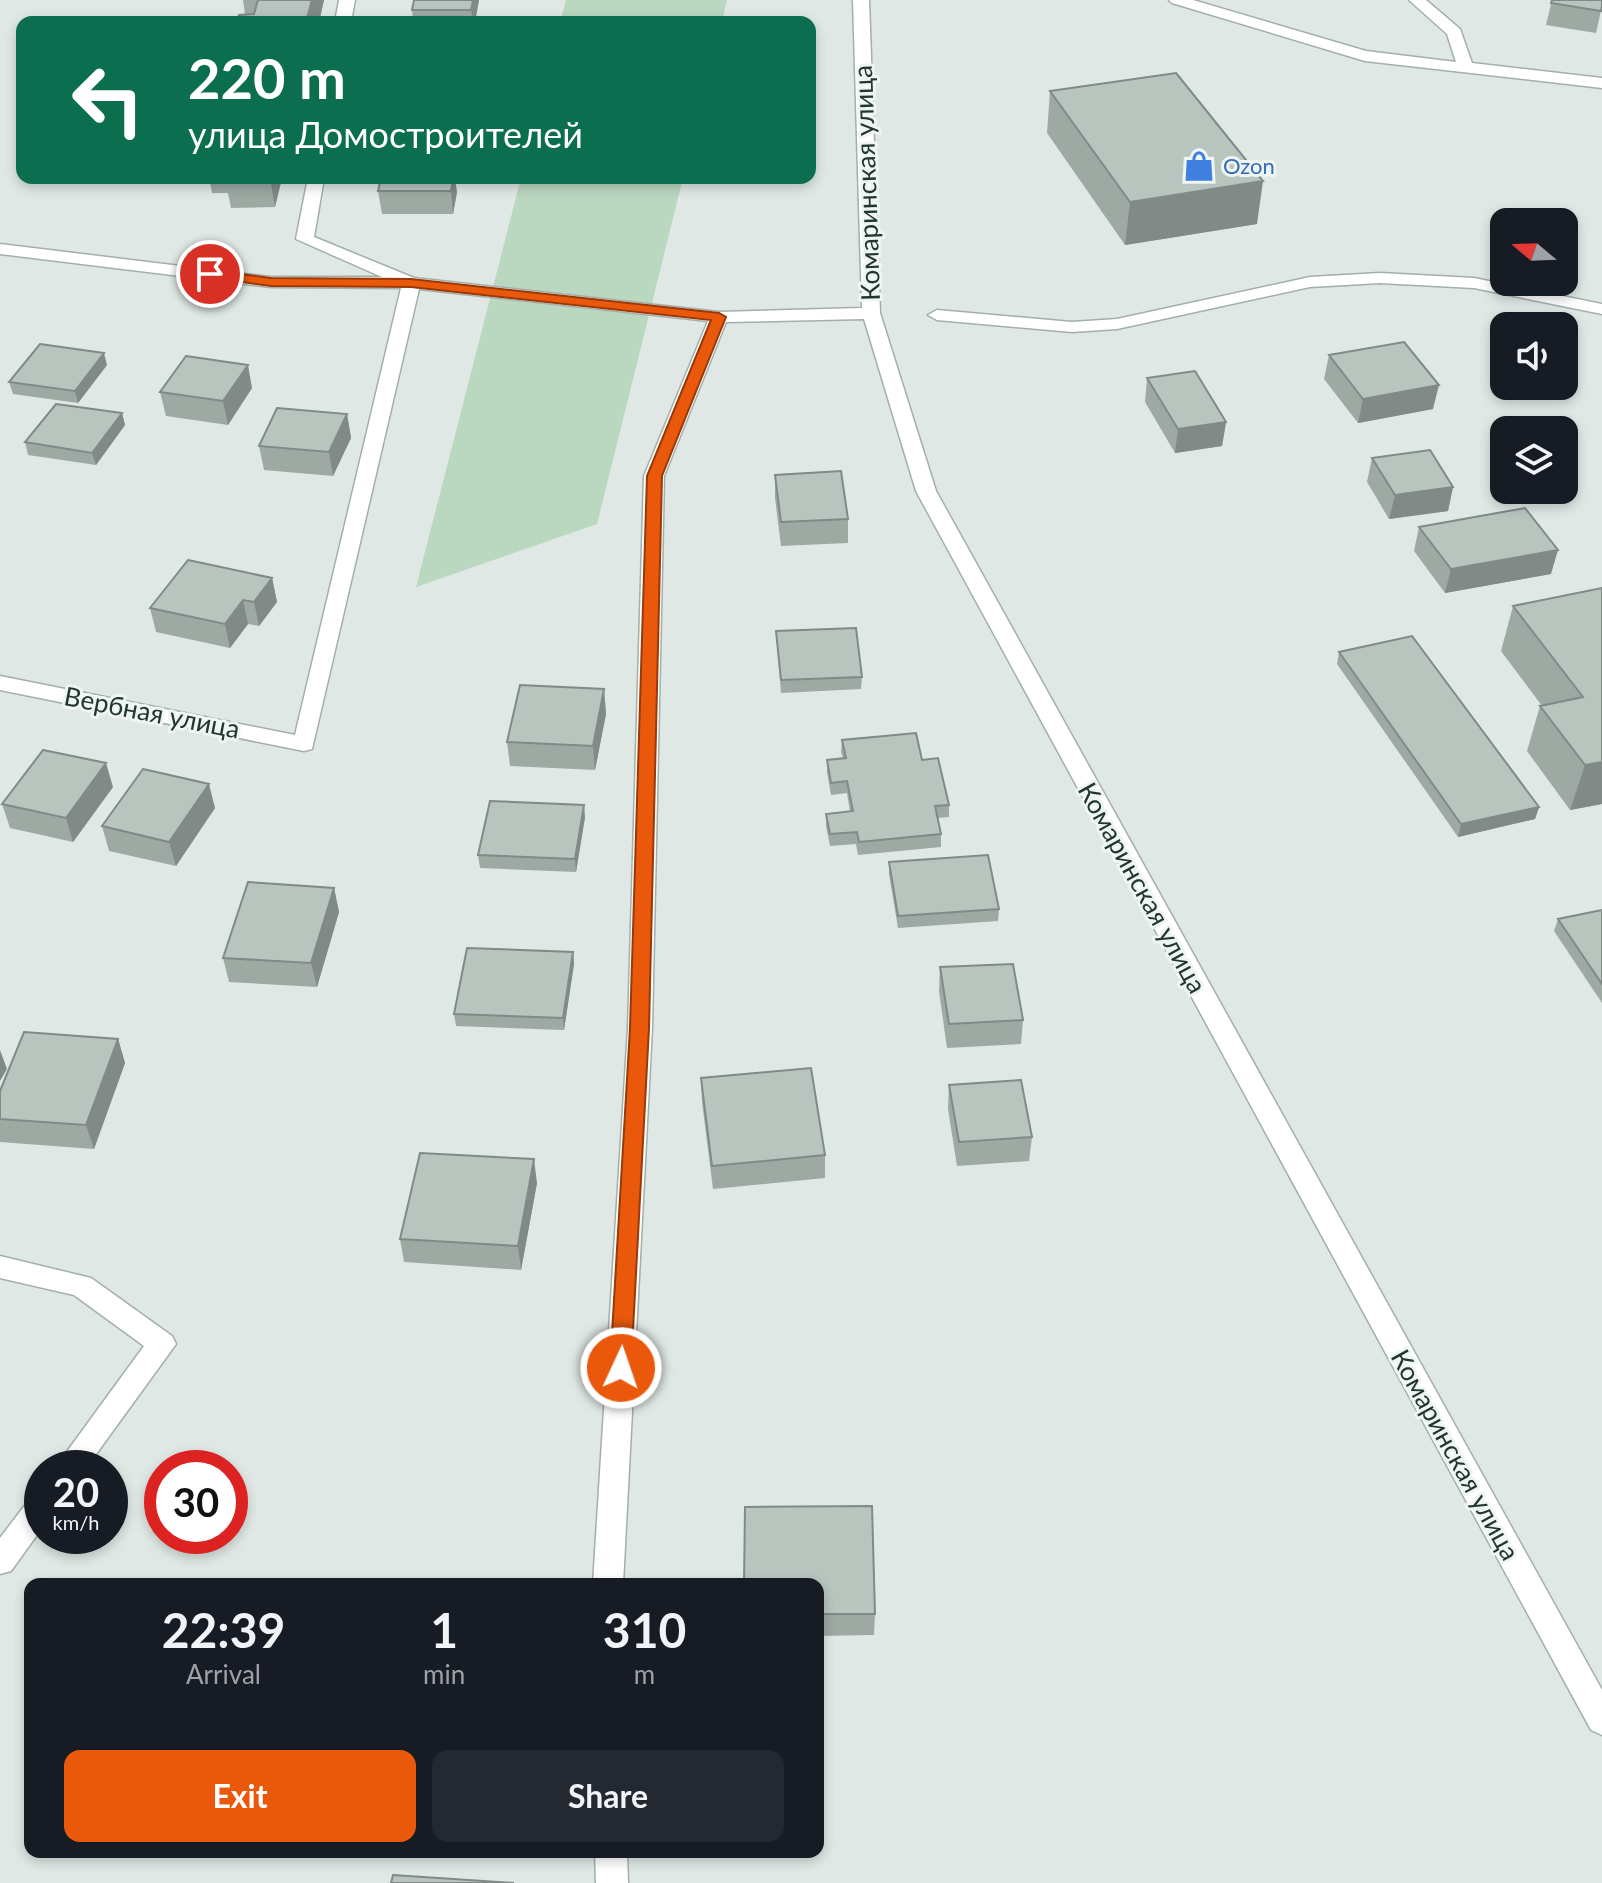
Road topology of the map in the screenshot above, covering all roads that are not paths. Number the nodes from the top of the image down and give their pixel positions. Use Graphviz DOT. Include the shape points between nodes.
graph roads {
  1 [pos="861,0"];
  2 [pos="1177,0"];
  3 [pos="1417,0"];
  4 [pos="1466,69"];
  5 [pos="1602,83"];
  6 [pos="315,184"];
  7 [pos="0,249"];
  8 [pos="411,283"];
  9 [pos="1602,309"];
  10 [pos="871,313"];
  11 [pos="937,315"];
  12 [pos="719,317"];
  13 [pos="0,683"];
  14 [pos="0,1267"];
  15 [pos="82,1450"];
  16 [pos="24,1529"];
  17 [pos="0,1561"];
  18 [pos="608,1578"];
  19 [pos="1602,1720"];
  20 [pos="611,1858"];
  21 [pos="612,1883"];
  1 -- 10 [label="street, Комаринская улица"];
  2 -- 4 [label="street" via="1365,56"];
  3 -- 4 [label="street" via="1454,32"];
  4 -- 5 [label="street"];
  6 -- 8 [label="street" via="305,239"];
  7 -- 8 [label="street" via="271,282"];
  8 -- 12 [label="street"];
  8 -- 13 [label="street, Вербная улица" via="304,744"];
  9 -- 11 [label="street" via="1474,283 1380,278 1310,282 1117,324 1072,327"];
  10 -- 12 [label="street"];
  10 -- 19 [label="street, Комаринская улица" via="926,491"];
  12 -- 18 [label="street" via="654,476 640,1028"];
  14 -- 15 [label="street" via="81,1286 162,1344"];
  16 -- 17 [label="street"];
  20 -- 21 [label="street"];
}
